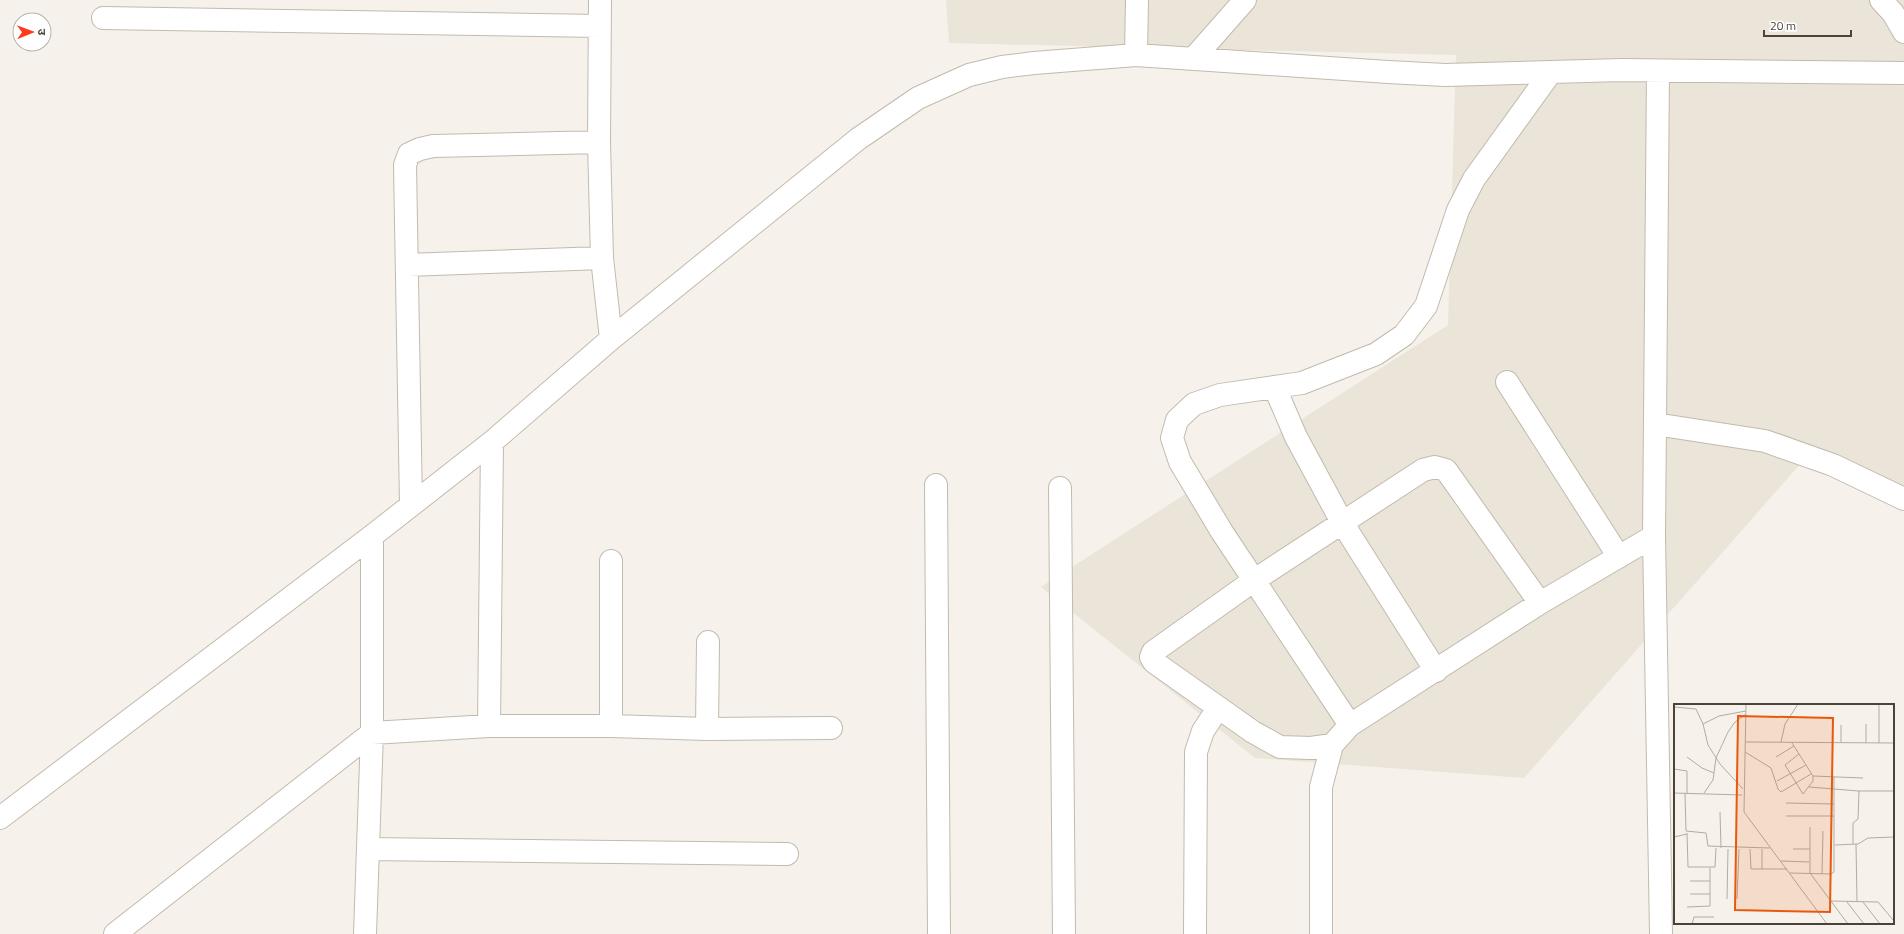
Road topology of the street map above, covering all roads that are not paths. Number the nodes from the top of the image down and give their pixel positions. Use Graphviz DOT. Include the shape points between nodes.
graph roads {
  1 [pos="600,0"];
  2 [pos="1137,0"];
  3 [pos="1245,0"];
  4 [pos="1881,0"];
  5 [pos="103,18"];
  6 [pos="599,26"];
  7 [pos="1904,32"];
  8 [pos="1136,55"];
  9 [pos="1193,59"];
  10 [pos="1658,71"];
  11 [pos="1551,72"];
  12 [pos="1904,73"];
  13 [pos="599,142"];
  14 [pos="602,258"];
  15 [pos="407,265"];
  16 [pos="611,339"];
  17 [pos="1507,382"];
  18 [pos="1275,388"];
  19 [pos="1655,424"];
  20 [pos="492,442"];
  21 [pos="936,485"];
  22 [pos="1060,488"];
  23 [pos="1904,499"];
  24 [pos="411,505"];
  25 [pos="1343,524"];
  26 [pos="372,536"];
  27 [pos="1654,536"];
  28 [pos="1619,557"];
  29 [pos="612,561"];
  30 [pos="1254,581"];
  31 [pos="1540,603"];
  32 [pos="708,642"];
  33 [pos="1436,671"];
  34 [pos="1218,708"];
  35 [pos="1350,724"];
  36 [pos="489,726"];
  37 [pos="611,726"];
  38 [pos="831,728"];
  39 [pos="707,729"];
  40 [pos="372,733"];
  41 [pos="1332,745"];
  42 [pos="0,818"];
  43 [pos="368,849"];
  44 [pos="787,854"];
  45 [pos="115,934"];
  46 [pos="365,934"];
  47 [pos="939,934"];
  48 [pos="1064,934"];
  49 [pos="1195,934"];
  50 [pos="1321,934"];
  51 [pos="1661,934"];
  1 -- 6 [label="street"];
  2 -- 8 [label="street"];
  3 -- 9 [label="street"];
  4 -- 7 [label="street" via="1893,13"];
  5 -- 6 [label="street"];
  6 -- 13 [label="street"];
  8 -- 9 [label="street"];
  8 -- 16 [label="street" via="1002,67 969,75 918,98 858,139"];
  9 -- 11 [label="street" via="1445,75"];
  10 -- 11 [label="street"];
  10 -- 12 [label="street"];
  10 -- 19 [label="street"];
  11 -- 18 [label="street" via="1474,179 1458,210 1426,306 1404,335 1376,354 1302,383"];
  13 -- 14 [label="street"];
  13 -- 15 [label="street" via="433,146 420,148 409,154 405,165"];
  14 -- 15 [label="street"];
  14 -- 16 [label="street"];
  15 -- 24 [label="street"];
  16 -- 20 [label="street"];
  17 -- 28 [label="street"];
  18 -- 25 [label="street" via="1296,437"];
  18 -- 30 [label="street" via="1220,395 1194,404 1177,420 1172,438 1180,462"];
  19 -- 23 [label="street" via="1764,441 1833,465"];
  19 -- 27 [label="street"];
  20 -- 24 [label="street"];
  20 -- 36 [label="street"];
  21 -- 47 [label="street"];
  22 -- 48 [label="street"];
  24 -- 26 [label="street"];
  25 -- 30 [label="street"];
  25 -- 31 [label="street" via="1423,470 1435,467 1446,470"];
  25 -- 33 [label="street"];
  26 -- 40 [label="street"];
  26 -- 42 [label="street"];
  27 -- 28 [label="street"];
  27 -- 51 [label="street"];
  28 -- 31 [label="street"];
  29 -- 37 [label="street"];
  30 -- 34 [label="street" via="1153,652 1151,657 1154,662"];
  30 -- 35 [label="street"];
  31 -- 33 [label="street"];
  32 -- 39 [label="street"];
  33 -- 35 [label="street"];
  34 -- 41 [label="street" via="1280,747 1311,748"];
  34 -- 49 [label="street" via="1203,731 1196,752"];
  35 -- 41 [label="street"];
  36 -- 37 [label="street"];
  36 -- 40 [label="street"];
  37 -- 39 [label="street"];
  38 -- 39 [label="street"];
  40 -- 43 [label="street"];
  40 -- 45 [label="street"];
  41 -- 50 [label="street" via="1321,787"];
  43 -- 44 [label="street"];
  43 -- 46 [label="street"];
}
